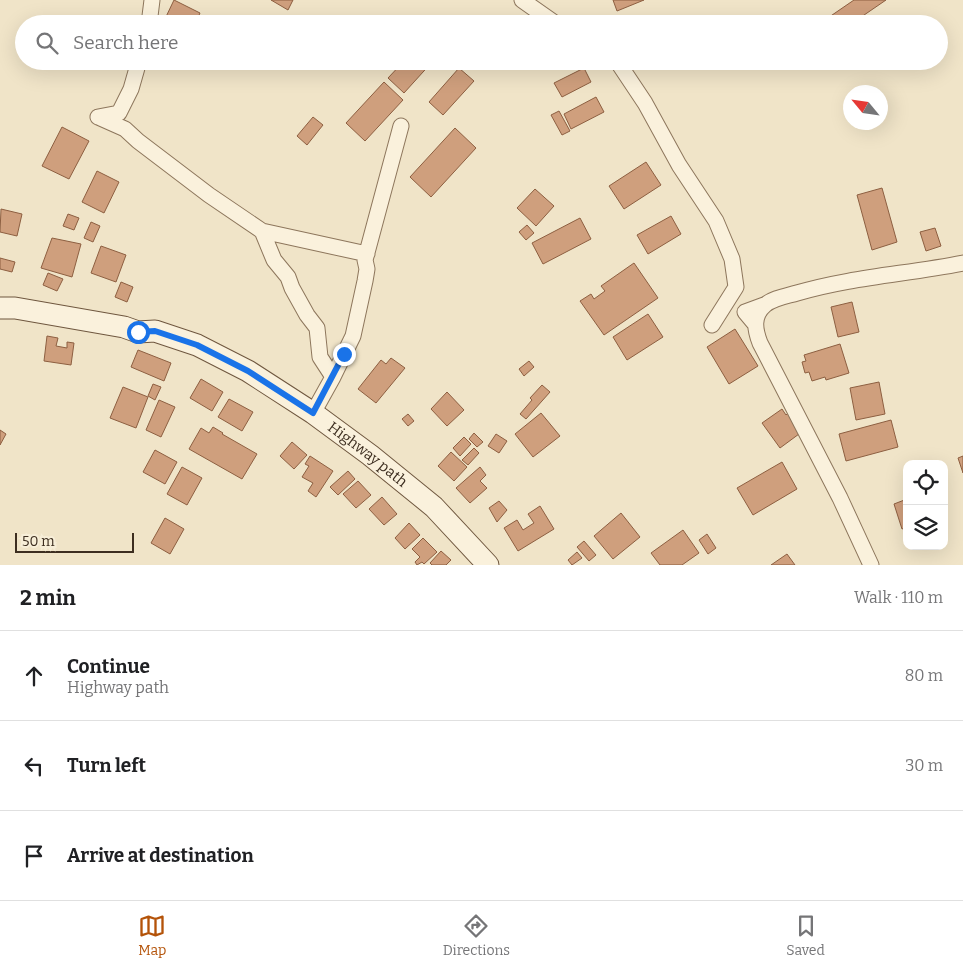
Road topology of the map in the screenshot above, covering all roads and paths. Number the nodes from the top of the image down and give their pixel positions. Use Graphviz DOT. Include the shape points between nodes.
graph roads {
  1 [pos="152,0"];
  2 [pos="522,0"];
  3 [pos="150,15"];
  4 [pos="543,15"];
  5 [pos="136,70"];
  6 [pos="623,70"];
  7 [pos="402,126"];
  8 [pos="262,231"];
  9 [pos="367,254"];
  10 [pos="963,263"];
  11 [pos="0,308"];
  12 [pos="712,325"];
  13 [pos="333,377"];
  14 [pos="313,413"];
  15 [pos="488,565"];
  16 [pos="872,565"];
  1 -- 3 [label="street"];
  2 -- 4 [label="street"];
  5 -- 8 [label="street" via="119,113 98,117 125,128 209,195"];
  6 -- 12 [label="street" via="716,221 732,259 736,287"];
  7 -- 9 [label="street"];
  8 -- 9 [label="street"];
  8 -- 13 [label="street" via="274,260 288,277 317,328 320,357"];
  9 -- 13 [label="street" via="365,281 353,336"];
  10 -- 16 [label="street" via="817,287 745,312 755,324 760,344"];
  11 -- 14 [label="street, Highway path" via="16,308 138,332 155,331 197,345 248,371"];
  13 -- 14 [label="street"];
  14 -- 15 [label="street, Highway path" via="434,506"];
}
